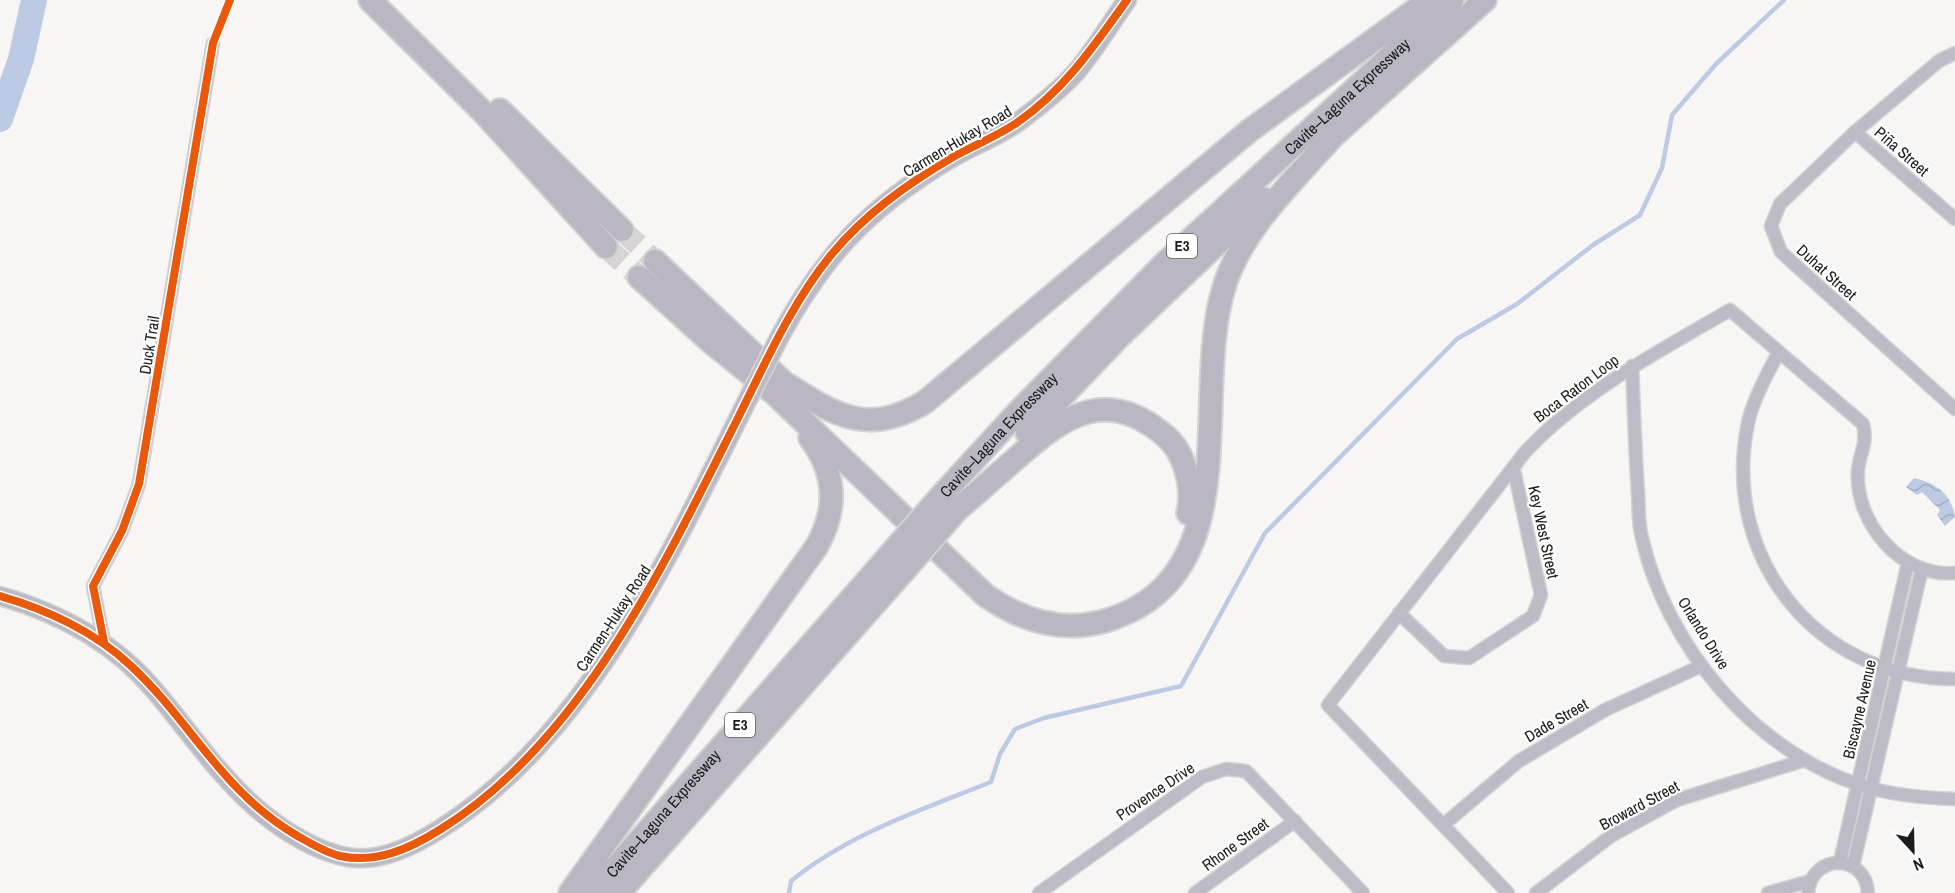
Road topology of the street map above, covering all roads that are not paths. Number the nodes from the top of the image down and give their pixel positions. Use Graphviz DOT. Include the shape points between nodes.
graph roads {
  1 [pos="370,0"];
  2 [pos="387,0"];
  3 [pos="1127,0"];
  4 [pos="1485,0"];
  5 [pos="1440,4"];
  6 [pos="213,43"];
  7 [pos="1955,53"];
  8 [pos="1855,132"];
  9 [pos="1334,135"];
  10 [pos="1955,219"];
  11 [pos="622,230"];
  12 [pos="606,247"];
  13 [pos="655,261"];
  14 [pos="639,278"];
  15 [pos="1779,352"];
  16 [pos="1632,366"];
  17 [pos="779,388"];
  18 [pos="1955,409"];
  19 [pos="1514,470"];
  20 [pos="949,503"];
  21 [pos="1908,563"];
  22 [pos="895,565"];
  23 [pos="1922,568"];
  24 [pos="1955,573"];
  25 [pos="0,596"];
  26 [pos="1399,613"];
  27 [pos="104,642"];
  28 [pos="1701,666"];
  29 [pos="1885,668"];
  30 [pos="1898,672"];
  31 [pos="1955,679"];
  32 [pos="1805,760"];
  33 [pos="1858,784"];
  34 [pos="1871,787"];
  35 [pos="1955,799"];
  36 [pos="1295,821"];
  37 [pos="1443,825"];
  38 [pos="1840,862"];
  39 [pos="1853,866"];
  40 [pos="1809,887"];
  41 [pos="1871,892"];
  42 [pos="570,893"];
  43 [pos="593,893"];
  44 [pos="619,893"];
  45 [pos="1039,893"];
  46 [pos="1195,893"];
  47 [pos="1363,893"];
  48 [pos="1508,893"];
  49 [pos="1536,893"];
  50 [pos="1768,893"];
  1 -- 12 [label="highway" via="484,113"];
  2 -- 11 [label="highway"];
  3 -- 27 [label="street, Carmen-Hukay Road, bridge" via="1076,72 1017,123 902,189 873,212 828,259 779,339 648,591 615,644 532,753 458,818 406,848 379,857 356,859 317,848 280,826 237,790 154,689"];
  4 -- 9 [label="highway, E3"];
  5 -- 17 [label="highway" via="1249,131 958,377 917,407 885,419 858,420"];
  5 -- 20 [label="highway, Cavite–Laguna Expressway / E3" via="1166,262 1025,405"];
  6 -- 27 [label="street, Duck Trail" via="139,483 122,531 93,586"];
  7 -- 8 [label="street, Duhat Street" via="1939,61"];
  8 -- 10 [label="street, Piña Street"];
  8 -- 18 [label="street, Duhat Street" via="1780,204 1771,226 1774,235 1781,252"];
  9 -- 17 [label="highway" via="1262,218 1234,262 1216,322 1203,506 1196,536 1189,554 1167,585 1119,616 1082,626 1061,626 1027,620 998,604 959,572"];
  9 -- 20 [label="highway, Cavite–Laguna Expressway / E3"];
  13 -- 17 [label="highway"];
  14 -- 17 [label="highway"];
  15 -- 16 [label="street, Boca Raton Loop" via="1730,310"];
  15 -- 21 [label="street, Boca Raton Loop" via="1863,424 1866,438 1858,470 1861,500 1873,528"];
  15 -- 29 [label="street" via="1748,422 1743,491 1755,547 1785,598 1822,636 1870,664"];
  16 -- 19 [label="street, Boca Raton Loop" via="1546,429"];
  16 -- 28 [label="street, Orlando Drive" via="1641,537 1668,613"];
  17 -- 20 [label="highway" via="978,571 1013,597 1036,606 1075,612 1096,610 1117,603 1152,581 1166,565 1185,529 1189,487 1178,452 1150,423 1119,410 1092,411 1054,426"];
  17 -- 42 [label="highway" via="829,472 832,500 826,530"];
  19 -- 26 [label="street, Boca Raton Loop"];
  19 -- 26 [label="street, Key West Street" via="1541,595 1533,616 1469,658 1444,656"];
  20 -- 22 [label="highway, Cavite–Laguna Expressway / E3, bridge"];
  21 -- 23 [label="street, Boca Raton Loop"];
  21 -- 29 [label="street, Biscayne Avenue"];
  22 -- 43 [label="highway, Cavite–Laguna Expressway / E3"];
  22 -- 44 [label="highway, Cavite–Laguna Expressway / E3"];
  23 -- 24 [label="street, Boca Raton Loop"];
  23 -- 30 [label="street, Biscayne Avenue"];
  25 -- 27 [label="street, Carmen-Hukay Road"];
  26 -- 37 [label="street, Boca Raton Loop" via="1328,705"];
  28 -- 32 [label="street, Orlando Drive" via="1731,701 1779,744"];
  28 -- 37 [label="street, Dade Street" via="1605,710 1519,761"];
  29 -- 30 [label="street"];
  29 -- 33 [label="street, Biscayne Avenue"];
  30 -- 31 [label="street" via="1924,679"];
  30 -- 34 [label="street, Biscayne Avenue"];
  32 -- 33 [label="street, Orlando Drive"];
  32 -- 49 [label="street, Broward Street" via="1677,800 1611,836"];
  33 -- 34 [label="street, Orlando Drive"];
  33 -- 38 [label="street, Biscayne Avenue"];
  34 -- 35 [label="street, Orlando Drive" via="1919,798"];
  34 -- 39 [label="street, Biscayne Avenue"];
  36 -- 45 [label="street, Provence Drive" via="1246,771 1226,769 1202,777"];
  36 -- 46 [label="street, Rhone Street"];
  36 -- 47 [label="street, Provence Drive"];
  37 -- 48 [label="street, Boca Raton Loop"];
  38 -- 39 [label="street"];
  38 -- 40 [label="street" via="1822,867"];
  39 -- 41 [label="street" via="1861,872"];
  40 -- 50 [label="street"];
}
